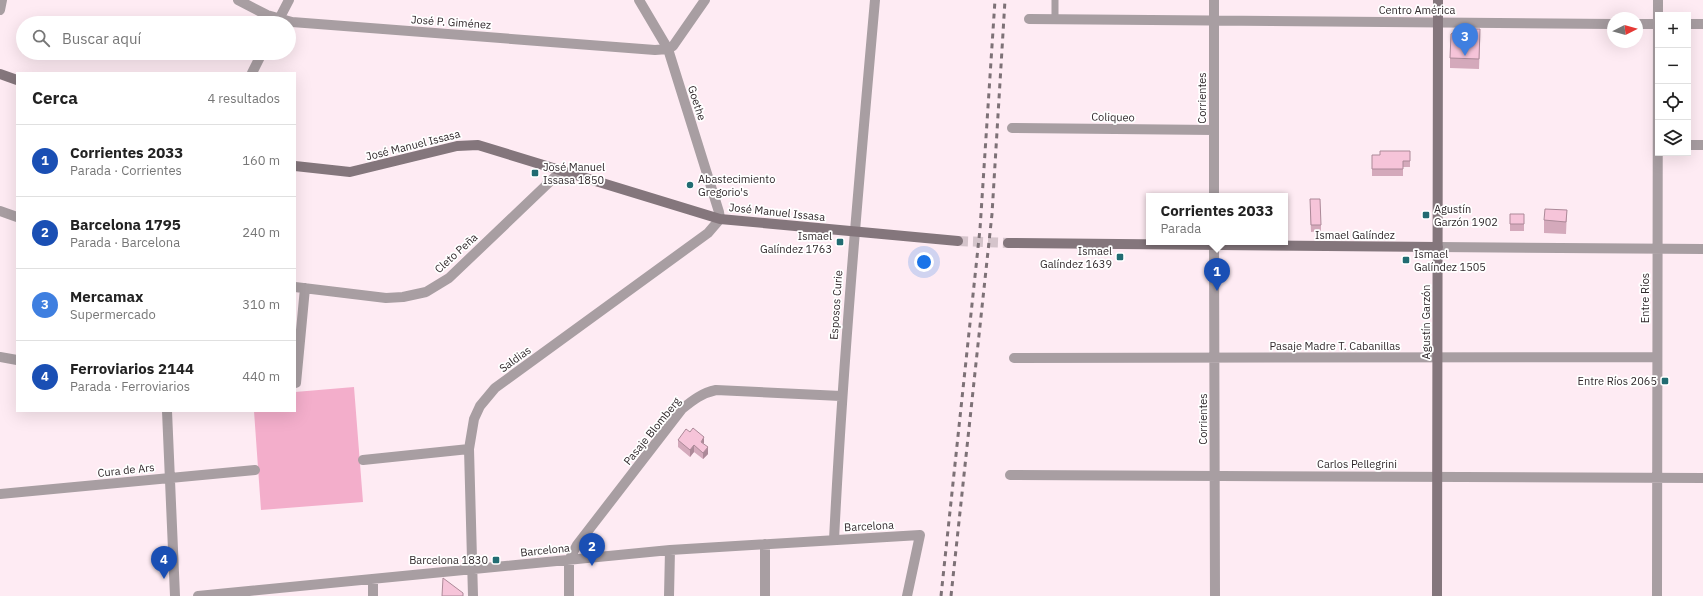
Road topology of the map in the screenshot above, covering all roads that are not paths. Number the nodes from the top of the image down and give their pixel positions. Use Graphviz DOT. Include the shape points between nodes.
graph roads {
  1 [pos="2,0"];
  2 [pos="238,0"];
  3 [pos="289,0"];
  4 [pos="639,0"];
  5 [pos="705,0"];
  6 [pos="875,0"];
  7 [pos="1055,0"];
  8 [pos="1214,0"];
  9 [pos="1438,0"];
  10 [pos="1658,0"];
  11 [pos="0,10"];
  12 [pos="1658,12"];
  13 [pos="268,16"];
  14 [pos="281,16"];
  15 [pos="1029,19"];
  16 [pos="1055,19"];
  17 [pos="1214,21"];
  18 [pos="296,22"];
  19 [pos="1439,22"];
  20 [pos="1607,24"];
  21 [pos="1643,24"];
  22 [pos="1655,24"];
  23 [pos="1691,24"];
  24 [pos="1703,24"];
  25 [pos="1658,48"];
  26 [pos="668,49"];
  27 [pos="258,60"];
  28 [pos="252,72"];
  29 [pos="0,74"];
  30 [pos="16,80"];
  31 [pos="1658,120"];
  32 [pos="1012,128"];
  33 [pos="1214,130"];
  34 [pos="1691,145"];
  35 [pos="1703,145"];
  36 [pos="1658,156"];
  37 [pos="296,166"];
  38 [pos="561,171"];
  39 [pos="1214,193"];
  40 [pos="0,211"];
  41 [pos="16,217"];
  42 [pos="720,219"];
  43 [pos="854,232"];
  44 [pos="958,241"];
  45 [pos="1008,244"];
  46 [pos="1146,244"];
  47 [pos="1214,245"];
  48 [pos="1270,245"];
  49 [pos="1438,248"];
  50 [pos="1657,248"];
  51 [pos="1703,249"];
  52 [pos="300,288"];
  53 [pos="0,357"];
  54 [pos="1014,358"];
  55 [pos="1215,358"];
  56 [pos="1437,358"];
  57 [pos="1657,358"];
  58 [pos="16,360"];
  59 [pos="296,383"];
  60 [pos="841,396"];
  61 [pos="167,412"];
  62 [pos="470,449"];
  63 [pos="363,460"];
  64 [pos="255,470"];
  65 [pos="1010,475"];
  66 [pos="1215,476"];
  67 [pos="1437,476"];
  68 [pos="170,478"];
  69 [pos="1658,478"];
  70 [pos="1703,478"];
  71 [pos="0,494"];
  72 [pos="834,540"];
  73 [pos="765,544"];
  74 [pos="670,550"];
  75 [pos="569,560"];
  76 [pos="473,569"];
  77 [pos="373,579"];
  78 [pos="276,592"];
  79 [pos="175,596"];
  80 [pos="198,596"];
  81 [pos="373,596"];
  82 [pos="473,596"];
  83 [pos="569,596"];
  84 [pos="669,596"];
  85 [pos="765,596"];
  86 [pos="906,596"];
  87 [pos="1215,596"];
  88 [pos="1436,596"];
  89 [pos="1657,596"];
  1 -- 11 [label="street"];
  2 -- 13 [label="street, José P. Giménez"];
  3 -- 14 [label="street"];
  4 -- 26 [label="street, Goethe"];
  5 -- 26 [label="street" via="680,37"];
  6 -- 43 [label="street, Esposos Curie"];
  7 -- 16 [label="lane"];
  8 -- 17 [label="street, Corrientes"];
  9 -- 19 [label="main road, Agustín Garzón"];
  10 -- 12 [label="street, Entre Ríos"];
  15 -- 16 [label="street, Centro América"];
  16 -- 17 [label="street, Centro América"];
  17 -- 19 [label="street, Centro América"];
  17 -- 33 [label="street, Corrientes"];
  18 -- 26 [label="street, José P. Giménez"];
  19 -- 20 [label="street, Centro América"];
  19 -- 49 [label="main road, Agustín Garzón"];
  21 -- 22 [label="street"];
  23 -- 24 [label="street"];
  25 -- 31 [label="street, Entre Ríos"];
  26 -- 42 [label="street, Goethe"];
  27 -- 28 [label="street"];
  29 -- 30 [label="main road"];
  32 -- 33 [label="street, Coliqueo"];
  33 -- 39 [label="street, Corrientes"];
  34 -- 35 [label="street"];
  36 -- 50 [label="street, Entre Ríos"];
  37 -- 38 [label="main road, José Manuel Issasa" via="350,172 468,144 478,144"];
  38 -- 42 [label="main road, José Manuel Issasa"];
  38 -- 52 [label="street, Cleto Peña" via="449,278 426,292 386,298"];
  40 -- 41 [label="street"];
  42 -- 43 [label="main road, José Manuel Issasa"];
  42 -- 62 [label="street, Saldias" via="708,234 495,388 480,406 474,419"];
  43 -- 44 [label="main road, José Manuel Issasa"];
  43 -- 60 [label="street, Esposos Curie"];
  45 -- 46 [label="main road, Ismael Galíndez"];
  47 -- 55 [label="street, Corrientes"];
  48 -- 49 [label="main road, Ismael Galíndez"];
  49 -- 50 [label="street, Ismael Galíndez"];
  49 -- 56 [label="main road, Agustín Garzón"];
  50 -- 51 [label="street, Ismael Galíndez"];
  50 -- 57 [label="street, Entre Ríos"];
  52 -- 59 [label="street"];
  53 -- 58 [label="street"];
  54 -- 55 [label="street, Pasaje Madre T. Cabanillas"];
  55 -- 56 [label="street, Pasaje Madre T. Cabanillas"];
  55 -- 66 [label="street, Corrientes"];
  56 -- 57 [label="street, Pasaje Madre T. Cabanillas"];
  56 -- 67 [label="main road, Agustín Garzón"];
  57 -- 69 [label="street, Entre Ríos"];
  60 -- 72 [label="street, Esposos Curie"];
  60 -- 75 [label="street, Pasaje Blomberg" via="728,390 705,392 682,410 576,545"];
  61 -- 68 [label="street"];
  62 -- 63 [label="street"];
  62 -- 76 [label="street, Saldias"];
  64 -- 68 [label="street, Cura de Ars"];
  65 -- 66 [label="street, Carlos Pellegrini"];
  66 -- 67 [label="street, Carlos Pellegrini"];
  66 -- 87 [label="street, Corrientes"];
  67 -- 69 [label="street, Carlos Pellegrini"];
  67 -- 88 [label="main road, Agustín Garzón"];
  68 -- 71 [label="street, Cura de Ars"];
  68 -- 79 [label="street"];
  69 -- 70 [label="street, Carlos Pellegrini"];
  69 -- 89 [label="street, Entre Ríos"];
  72 -- 73 [label="street, Barcelona"];
  72 -- 86 [label="street, Barcelona" via="920,535"];
  73 -- 74 [label="street, Barcelona"];
  73 -- 85 [label="street"];
  74 -- 75 [label="street, Barcelona"];
  74 -- 84 [label="street"];
  75 -- 76 [label="street, Barcelona"];
  75 -- 83 [label="street"];
  76 -- 77 [label="street, Barcelona"];
  76 -- 82 [label="street, Saldias"];
  77 -- 78 [label="street, Barcelona"];
  77 -- 81 [label="street"];
  78 -- 80 [label="street, Barcelona"];
}
